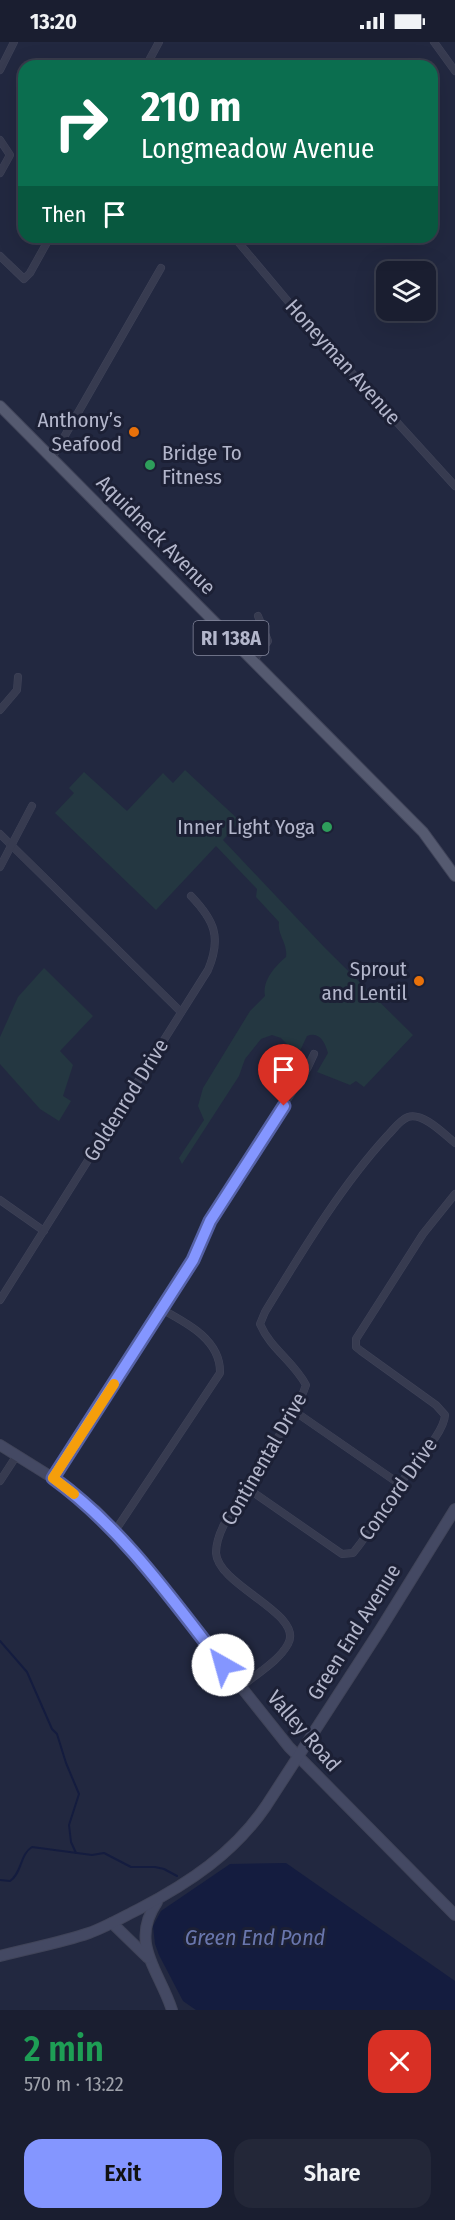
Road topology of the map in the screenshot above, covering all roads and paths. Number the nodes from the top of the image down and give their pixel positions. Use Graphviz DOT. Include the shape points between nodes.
graph roads {
  1 [pos="14,42"];
  2 [pos="159,42"];
  3 [pos="435,42"];
  4 [pos="149,60"];
  5 [pos="0,70"];
  6 [pos="455,71"];
  7 [pos="0,140"];
  8 [pos="0,173"];
  9 [pos="47,243"];
  10 [pos="239,243"];
  11 [pos="0,256"];
  12 [pos="161,268"];
  13 [pos="0,406"];
  14 [pos="52,458"];
  15 [pos="455,486"];
  16 [pos="258,616"];
  17 [pos="253,661"];
  18 [pos="18,677"];
  19 [pos="0,710"];
  20 [pos="32,806"];
  21 [pos="0,834"];
  22 [pos="12,846"];
  23 [pos="0,867"];
  24 [pos="455,876"];
  25 [pos="191,896"];
  26 [pos="181,1012"];
  27 [pos="314,1054"];
  28 [pos="455,1143"];
  29 [pos="455,1194"];
  30 [pos="0,1200"];
  31 [pos="44,1231"];
  32 [pos="0,1300"];
  33 [pos="161,1309"];
  34 [pos="294,1411"];
  35 [pos="0,1445"];
  36 [pos="17,1455"];
  37 [pos="53,1478"];
  38 [pos="0,1480"];
  39 [pos="401,1485"];
  40 [pos="248,1488"];
  41 [pos="455,1509"];
  42 [pos="115,1531"];
  43 [pos="241,1687"];
  44 [pos="298,1756"];
  45 [pos="158,1899"];
  46 [pos="455,1915"];
  47 [pos="112,1923"];
  48 [pos="0,1956"];
  49 [pos="151,1962"];
  50 [pos="172,2010"];
  1 -- 5 [label="street"];
  2 -- 4 [label="street"];
  3 -- 6 [label="street"];
  7 -- 8 [label="street" via="10,155"];
  9 -- 11 [label="street" via="24,279"];
  10 -- 15 [label="street, Honeyman Avenue"];
  12 -- 14 [label="street"];
  13 -- 14 [label="main road, Aquidneck Avenue / RI 138A"];
  14 -- 17 [label="main road, Aquidneck Avenue / RI 138A"];
  16 -- 17 [label="street" via="268,640"];
  17 -- 24 [label="main road, Aquidneck Avenue / RI 138A" via="423,832"];
  18 -- 19 [label="street" via="17,690"];
  20 -- 22 [label="street"];
  21 -- 22 [label="street"];
  22 -- 23 [label="street"];
  22 -- 26 [label="street"];
  25 -- 26 [label="street, Goldenrod Drive" via="210,919 215,951 208,970"];
  26 -- 31 [label="street, Goldenrod Drive"];
  27 -- 33 [label="street" via="210,1221 196,1253"];
  28 -- 34 [label="street, Continental Drive" via="416,1116 399,1123 347,1185 265,1312 260,1324 265,1336 300,1373 306,1385"];
  29 -- 39 [label="street, Concord Drive" via="423,1234 356,1339 360,1351 445,1414 436,1435"];
  30 -- 31 [label="street"];
  31 -- 32 [label="street, Goldenrod Drive"];
  33 -- 37 [label="street"];
  33 -- 42 [label="street" via="200,1332 220,1363 220,1373"];
  34 -- 39 [label="street"];
  34 -- 40 [label="street, Continental Drive"];
  35 -- 36 [label="main road, Valley Road"];
  36 -- 37 [label="main road, Valley Road"];
  36 -- 38 [label="street"];
  37 -- 42 [label="main road, Valley Road"];
  39 -- 40 [label="street, Concord Drive" via="353,1553 342,1554"];
  40 -- 43 [label="street, Continental Drive" via="216,1544 216,1557 228,1576 278,1615 291,1635 284,1651"];
  41 -- 44 [label="main road, Green End Avenue"];
  42 -- 43 [label="main road, Valley Road"];
  43 -- 44 [label="main road, Valley Road"];
  44 -- 45 [label="main road, Green End Avenue" via="251,1828 229,1851"];
  44 -- 46 [label="main road, Valley Road"];
  45 -- 47 [label="main road, Green End Avenue"];
  45 -- 49 [label="main road" via="144,1932"];
  47 -- 48 [label="main road, Green End Avenue" via="69,1939"];
  47 -- 49 [label="main road"];
  49 -- 50 [label="main road"];
}
